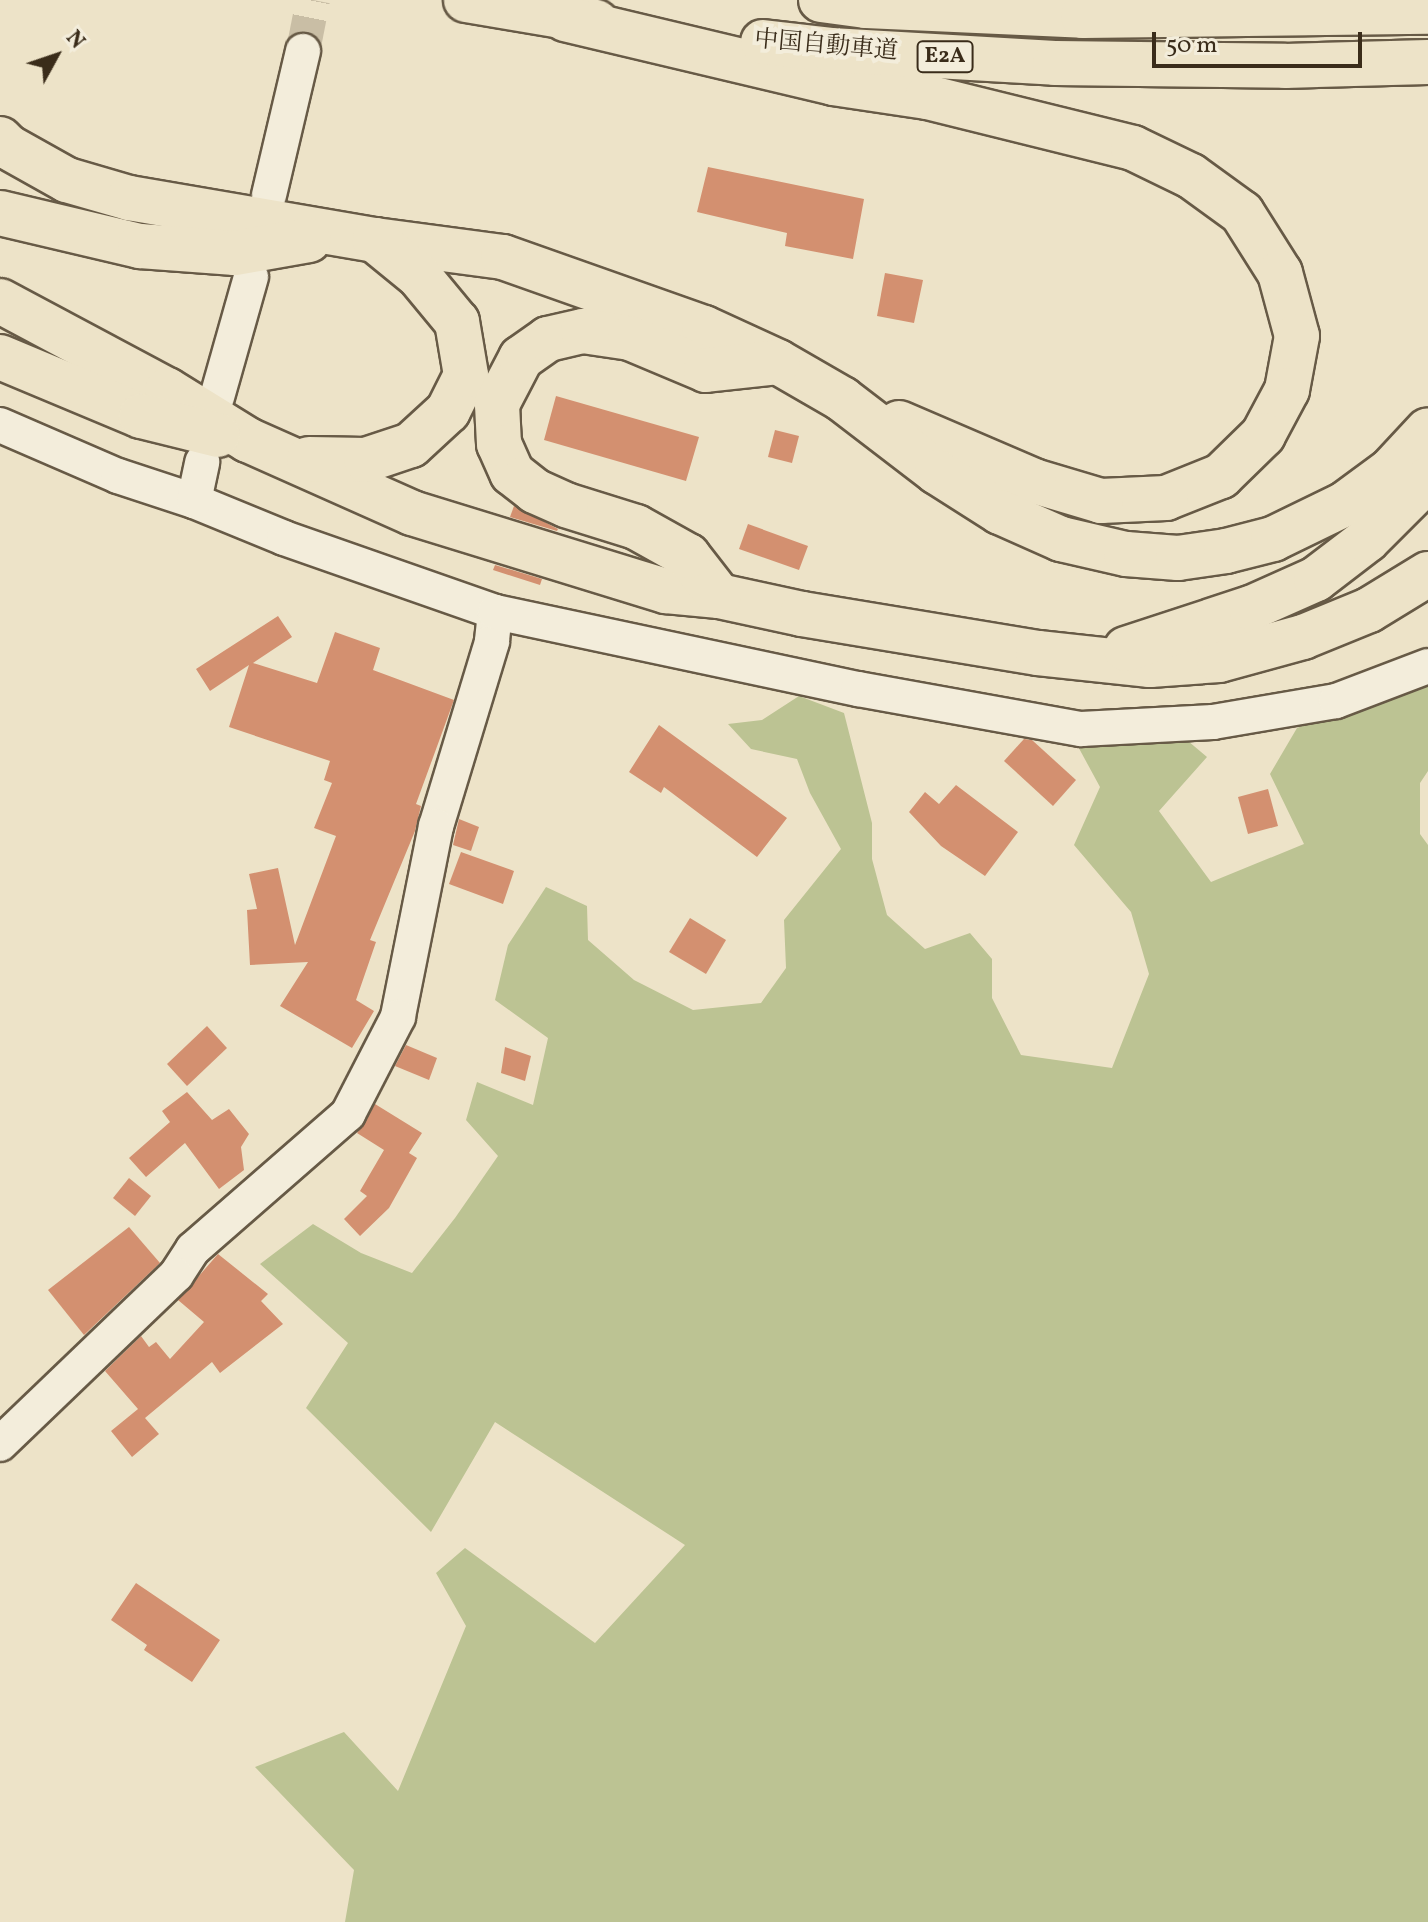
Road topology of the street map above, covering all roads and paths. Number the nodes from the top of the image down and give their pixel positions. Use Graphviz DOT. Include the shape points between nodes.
graph roads {
  1 [pos="466,0"];
  2 [pos="821,0"];
  3 [pos="984,0"];
  4 [pos="866,6"];
  5 [pos="1428,12"];
  6 [pos="565,19"];
  7 [pos="303,51"];
  8 [pos="1428,62"];
  9 [pos="0,139"];
  10 [pos="269,195"];
  11 [pos="0,213"];
  12 [pos="359,237"];
  13 [pos="251,277"];
  14 [pos="0,301"];
  15 [pos="0,357"];
  16 [pos="778,362"];
  17 [pos="217,397"];
  18 [pos="842,399"];
  19 [pos="0,425"];
  20 [pos="1428,430"];
  21 [pos="248,440"];
  22 [pos="289,457"];
  23 [pos="202,462"];
  24 [pos="1428,479"];
  25 [pos="194,501"];
  26 [pos="1428,574"];
  27 [pos="719,596"];
  28 [pos="495,612"];
  29 [pos="1038,653"];
  30 [pos="1428,666"];
  31 [pos="0,1444"];
  1 -- 6 [label="highway, 中国自動車道 / E2A"];
  2 -- 4 [label="highway, 中国自動車道 / E2A"];
  3 -- 4 [label="highway"];
  4 -- 5 [label="highway, 中国自動車道 / E2A" via="1083,16"];
  6 -- 8 [label="highway, 中国自動車道 / E2A" via="831,50 1055,63"];
  6 -- 18 [label="highway" via="833,83 927,97 1133,148 1191,176 1242,213 1280,273 1297,336 1287,390 1263,435 1221,476 1166,498 1101,501 1047,485"];
  7 -- 10 [label="street"];
  9 -- 12 [label="highway" via="67,180 129,198"];
  11 -- 12 [label="highway" via="140,246 235,253"];
  12 -- 16 [label="highway" via="503,257 704,328"];
  12 -- 22 [label="highway" via="419,276 457,322 466,375 448,411 411,445 366,460"];
  13 -- 17 [label="street"];
  14 -- 21 [label="highway" via="167,390"];
  15 -- 21 [label="highway" via="141,416"];
  16 -- 18 [label="highway"];
  16 -- 27 [label="highway" via="706,370 630,338 583,331 548,339 521,358 497,404 499,444 512,473 535,491 636,527 688,556"];
  18 -- 20 [label="highway" via="937,472 1000,512 1061,539 1126,554 1178,558 1226,551 1298,529 1345,504 1391,470"];
  19 -- 25 [label="street" via="118,476"];
  21 -- 22 [label="highway"];
  22 -- 27 [label="highway" via="412,513 666,591"];
  23 -- 25 [label="street"];
  24 -- 29 [label="highway" via="1367,540 1316,579 1290,591 1129,649"];
  25 -- 28 [label="street"];
  26 -- 29 [label="highway" via="1369,610 1303,637 1219,660 1150,665"];
  27 -- 29 [label="highway"];
  28 -- 30 [label="street" via="858,689 1081,729 1213,722 1336,701"];
  28 -- 31 [label="street" via="492,642 436,826 398,1017 348,1114 193,1249 176,1275"];
}
